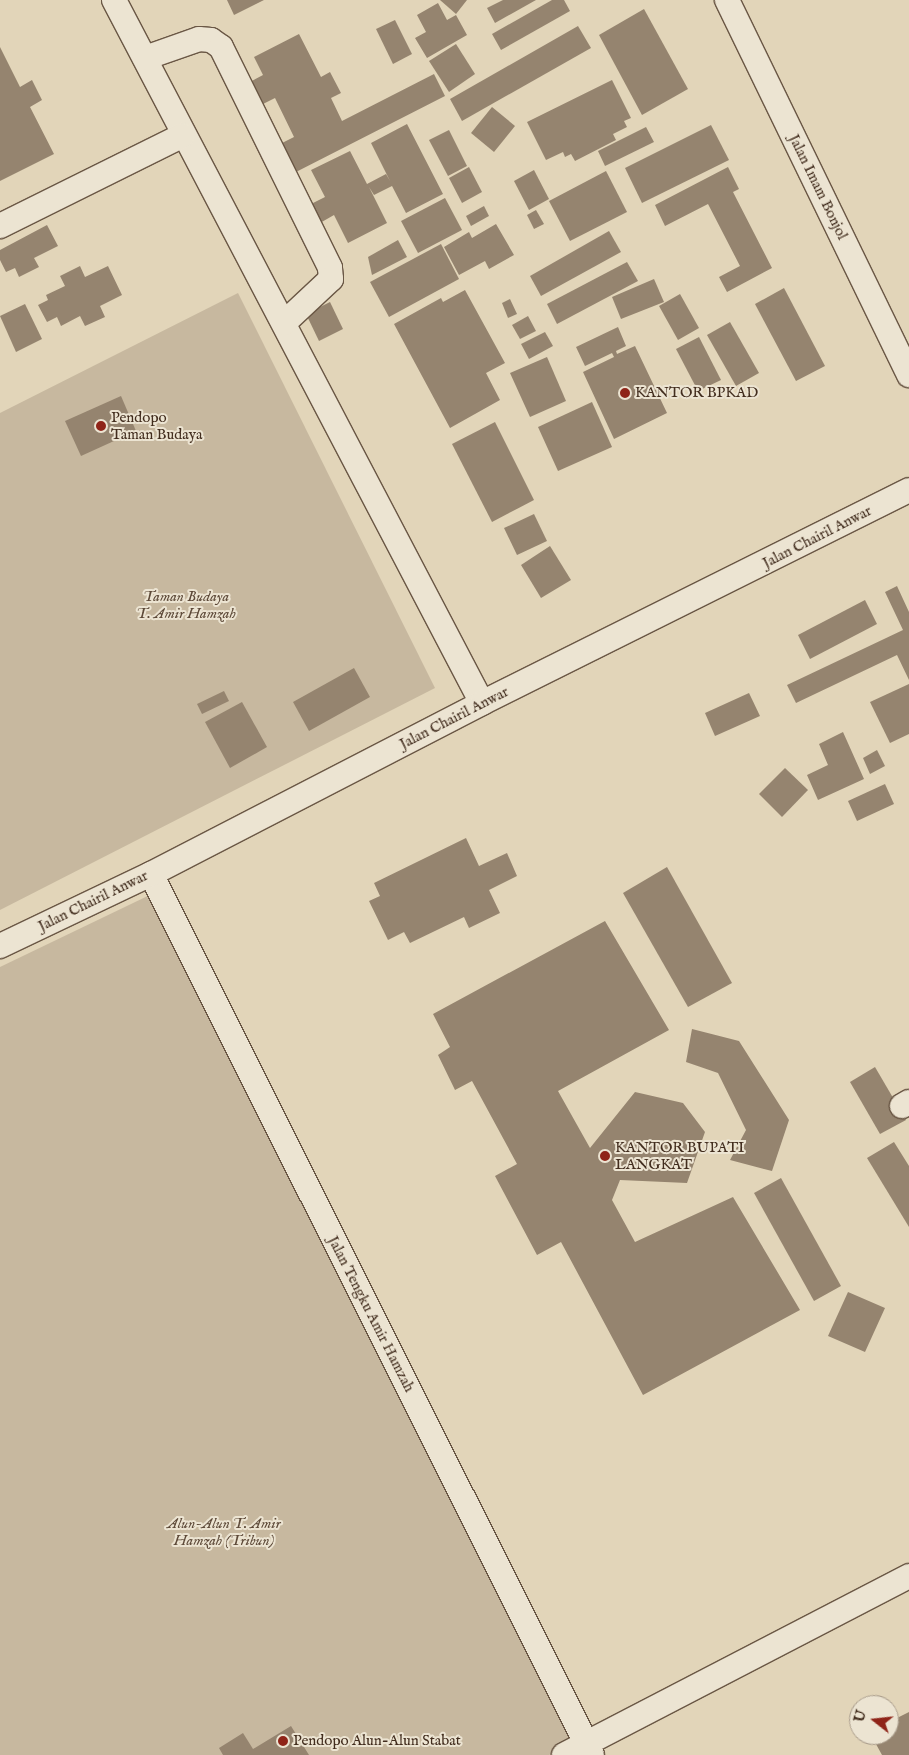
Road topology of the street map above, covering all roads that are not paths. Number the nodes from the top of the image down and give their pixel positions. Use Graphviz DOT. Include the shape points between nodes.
graph roads {
  1 [pos="114,0"];
  2 [pos="727,0"];
  3 [pos="145,58"];
  4 [pos="183,135"];
  5 [pos="0,226"];
  6 [pos="284,323"];
  7 [pos="909,374"];
  8 [pos="909,490"];
  9 [pos="482,703"];
  10 [pos="151,874"];
  11 [pos="0,946"];
  12 [pos="909,1576"];
  13 [pos="589,1749"];
  14 [pos="564,1755"];
  1 -- 3 [label="street"];
  2 -- 7 [label="street, Jalan Imam Bonjol"];
  3 -- 4 [label="street"];
  3 -- 6 [label="street" via="199,39 212,40 221,47 330,268 331,279"];
  4 -- 5 [label="street"];
  4 -- 6 [label="street"];
  6 -- 9 [label="street"];
  8 -- 9 [label="street, Jalan Chairil Anwar"];
  9 -- 10 [label="street, Jalan Chairil Anwar"];
  10 -- 11 [label="street, Jalan Chairil Anwar"];
  10 -- 13 [label="street, Jalan Tengku Amir Hamzah"];
  12 -- 13 [label="street"];
  13 -- 14 [label="street"];
}
